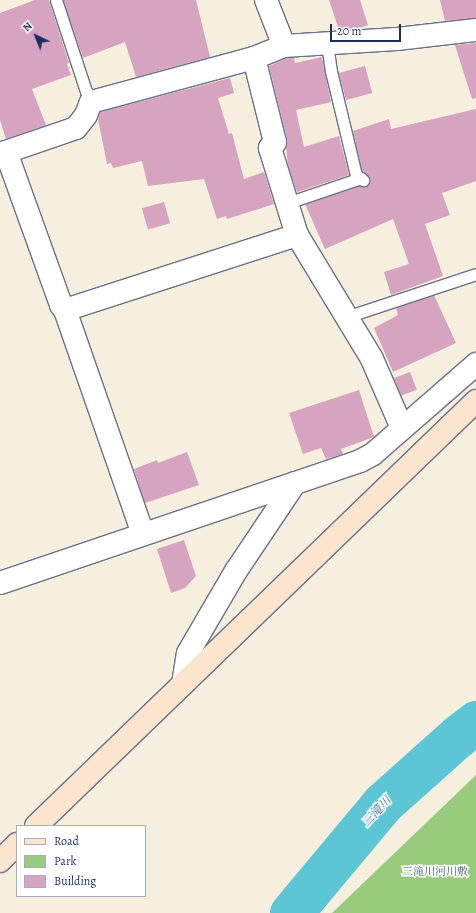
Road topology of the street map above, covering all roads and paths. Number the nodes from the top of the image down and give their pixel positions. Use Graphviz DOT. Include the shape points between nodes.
graph roads {
  1 [pos="56,0"];
  2 [pos="266,0"];
  3 [pos="476,30"];
  4 [pos="327,44"];
  5 [pos="284,46"];
  6 [pos="254,58"];
  7 [pos="91,102"];
  8 [pos="3,153"];
  9 [pos="287,203"];
  10 [pos="297,235"];
  11 [pos="476,274"];
  12 [pos="64,310"];
  13 [pos="346,317"];
  14 [pos="476,364"];
  15 [pos="476,401"];
  16 [pos="402,428"];
  17 [pos="295,483"];
  18 [pos="143,534"];
  19 [pos="0,583"];
  20 [pos="183,684"];
  21 [pos="37,825"];
  22 [pos="16,845"];
  23 [pos="0,861"];
  1 -- 7 [label="lane"];
  2 -- 5 [label="street"];
  3 -- 4 [label="street"];
  4 -- 5 [label="street"];
  4 -- 9 [label="lane" via="356,175 362,179"];
  5 -- 6 [label="street"];
  6 -- 7 [label="street"];
  6 -- 9 [label="street" via="275,142 270,148"];
  7 -- 8 [label="street" via="86,115 76,128"];
  8 -- 12 [label="street"];
  9 -- 10 [label="street"];
  10 -- 12 [label="street"];
  10 -- 13 [label="street"];
  11 -- 13 [label="lane"];
  12 -- 18 [label="street"];
  13 -- 16 [label="street" via="372,359"];
  14 -- 16 [label="street"];
  15 -- 20 [label="street"];
  16 -- 17 [label="street" via="373,454 360,461"];
  17 -- 18 [label="street"];
  17 -- 20 [label="street" via="236,571 188,653"];
  18 -- 19 [label="street"];
  20 -- 21 [label="street"];
  22 -- 23 [label="street"];
}
